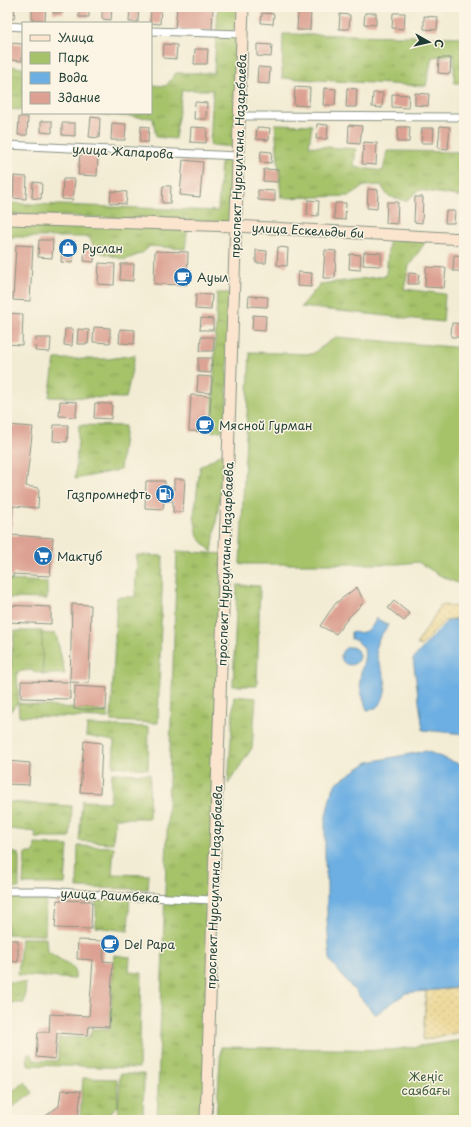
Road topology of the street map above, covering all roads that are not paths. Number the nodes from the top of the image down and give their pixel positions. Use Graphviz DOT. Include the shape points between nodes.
graph roads {
  1 [pos="243,7"];
  2 [pos="7,26"];
  3 [pos="22,27"];
  4 [pos="152,31"];
  5 [pos="242,34"];
  6 [pos="240,116"];
  7 [pos="464,117"];
  8 [pos="7,145"];
  9 [pos="238,156"];
  10 [pos="7,219"];
  11 [pos="236,226"];
  12 [pos="464,239"];
  13 [pos="7,891"];
  14 [pos="213,900"];
  15 [pos="206,1120"];
  1 -- 5 [label="main road, проспект Нурсултана Назарбаева"];
  2 -- 3 [label="street"];
  4 -- 5 [label="street"];
  5 -- 6 [label="main road, проспект Нурсултана Назарбаева"];
  6 -- 7 [label="street"];
  6 -- 9 [label="main road, проспект Нурсултана Назарбаева"];
  8 -- 9 [label="street, улица Жапарова"];
  9 -- 11 [label="main road, проспект Нурсултана Назарбаева"];
  10 -- 11 [label="main road, улица Ескельды би"];
  11 -- 12 [label="main road, улица Ескельды би"];
  11 -- 14 [label="main road, проспект Нурсултана Назарбаева"];
  13 -- 14 [label="street, улица Раимбека"];
  14 -- 15 [label="main road, проспект Нурсултана Назарбаева"];
}
